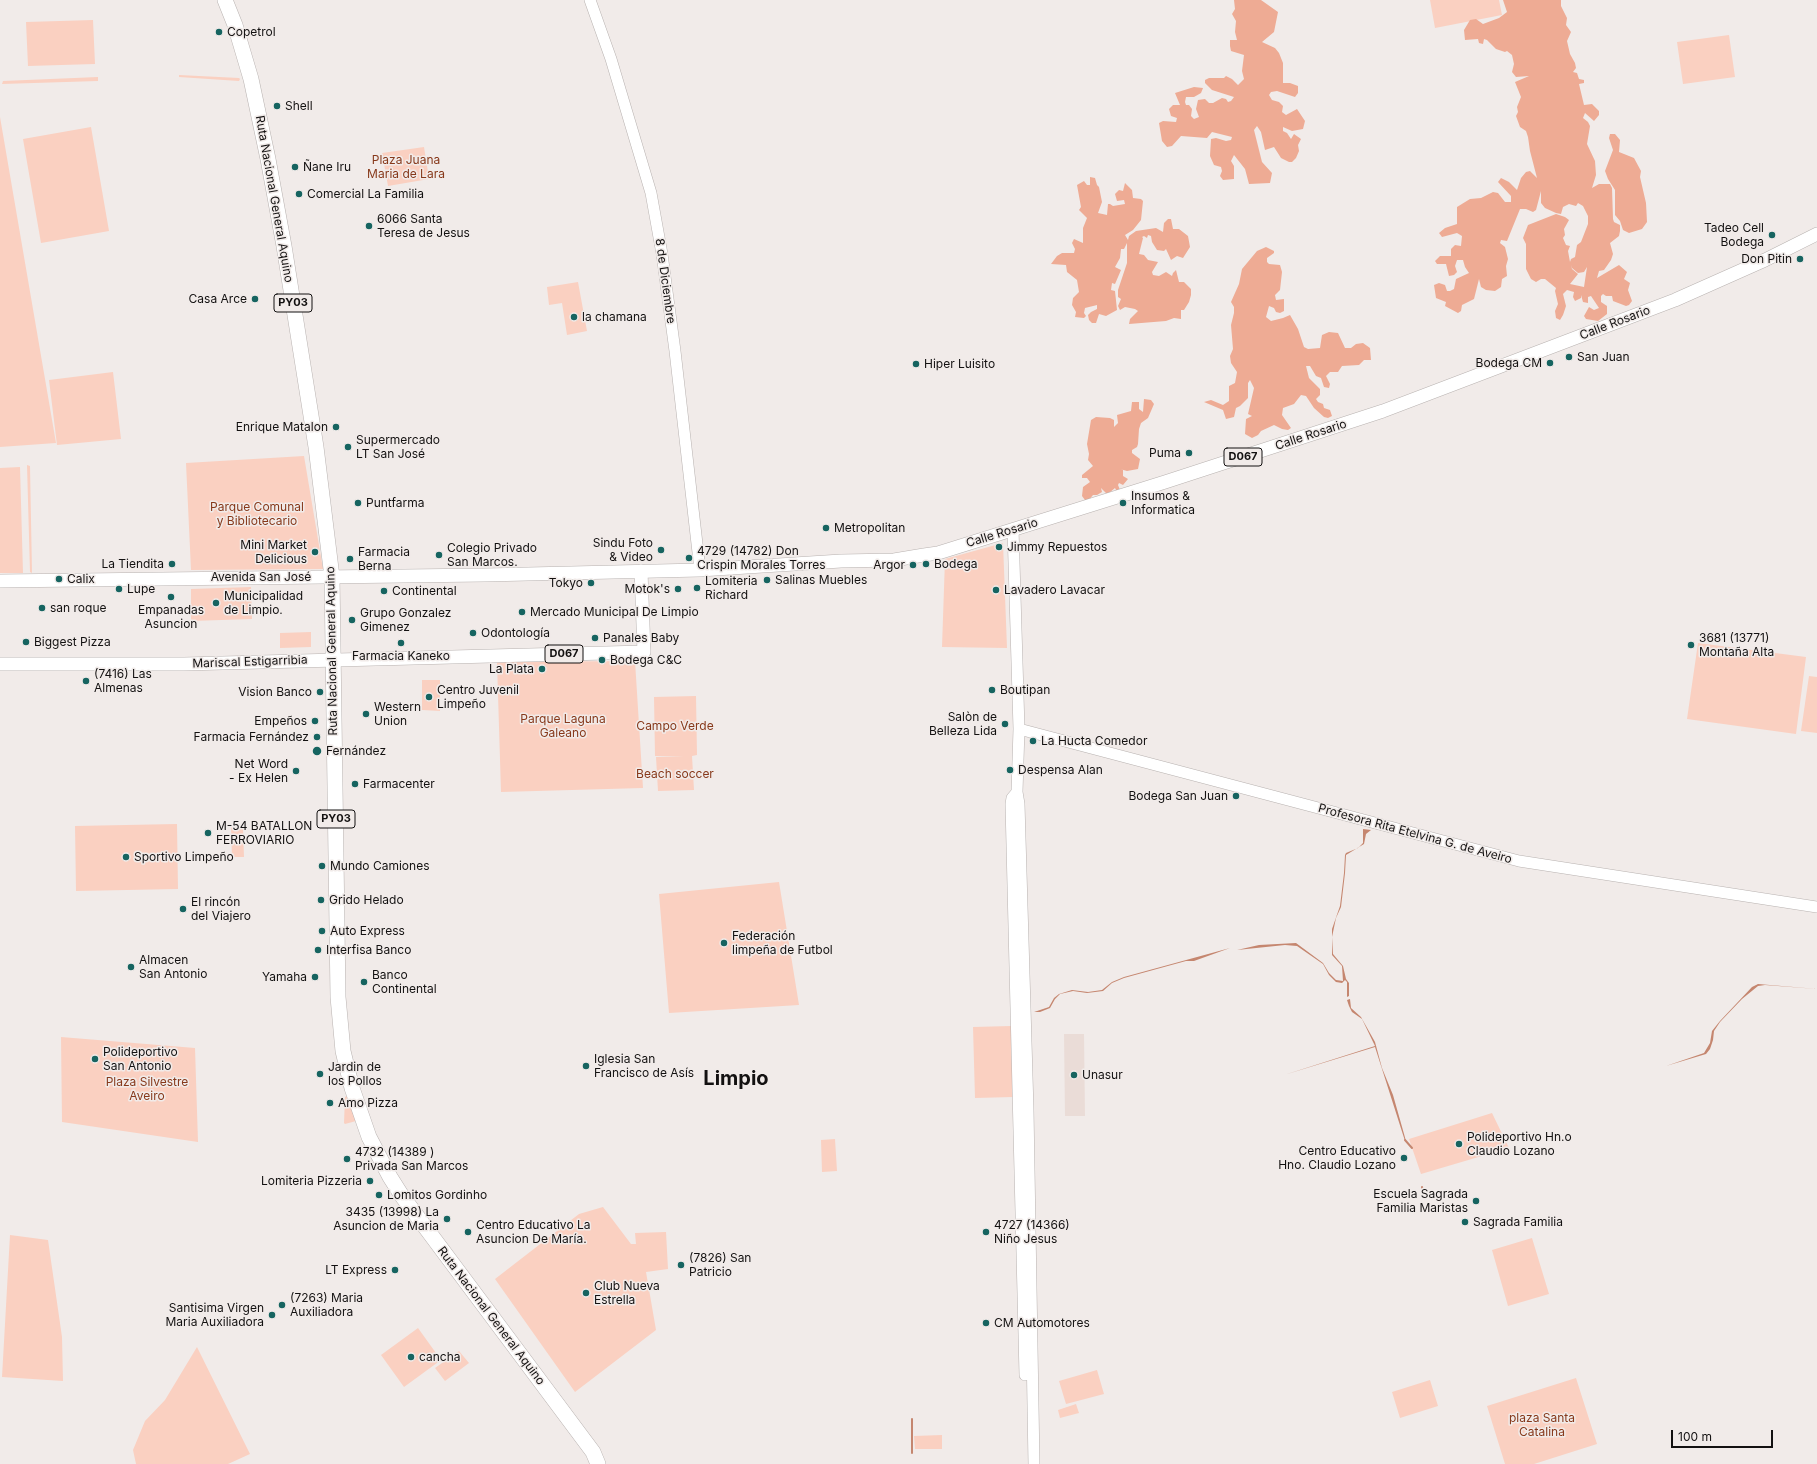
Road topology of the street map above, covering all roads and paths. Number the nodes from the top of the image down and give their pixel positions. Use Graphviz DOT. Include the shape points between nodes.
graph roads {
  1 [pos="225,0"];
  2 [pos="590,0"];
  3 [pos="1817,234"];
  4 [pos="1013,529"];
  5 [pos="700,570"];
  6 [pos="641,571"];
  7 [pos="332,577"];
  8 [pos="0,581"];
  9 [pos="334,659"];
  10 [pos="0,664"];
  11 [pos="1019,729"];
  12 [pos="1017,792"];
  13 [pos="1817,907"];
  14 [pos="595,1458"];
  15 [pos="607,1464"];
  16 [pos="1027,1464"];
  17 [pos="1034,1464"];
  1 -- 7 [label="highway, Ruta Nacional General Aquino / PY03" via="251,79 268,159 316,447"];
  2 -- 5 [label="street, 8 de Diciembre" via="611,59 651,193 675,351"];
  3 -- 4 [label="main road, Calle Rosario / D067" via="1675,300 1383,411"];
  4 -- 5 [label="main road, Calle Rosario / D067" via="938,553 912,558"];
  4 -- 11 [label="street"];
  5 -- 6 [label="main road, Calle Rosario / D067"];
  6 -- 7 [label="main road, Avenida San José / D067"];
  6 -- 9 [label="main road, Mariscal Estigarribia / D067" via="644,652"];
  7 -- 8 [label="main road, Avenida San José / D067"];
  7 -- 9 [label="highway, Ruta Nacional General Aquino / PY03"];
  9 -- 10 [label="main road, Mariscal Estigarribia / D067" via="184,664"];
  9 -- 14 [label="highway, Ruta Nacional General Aquino / PY03" via="338,997 344,1051 357,1104 375,1150 402,1196"];
  11 -- 12 [label="street"];
  11 -- 13 [label="street, Profesora Rita Etelvina G. de Aveiro" via="1519,861"];
  12 -- 16 [label="street" via="1011,804"];
  12 -- 17 [label="street" via="1028,1118"];
  14 -- 15 [label="highway, Ruta Nacional General Aquino / PY03" via="600,1456"];
}
